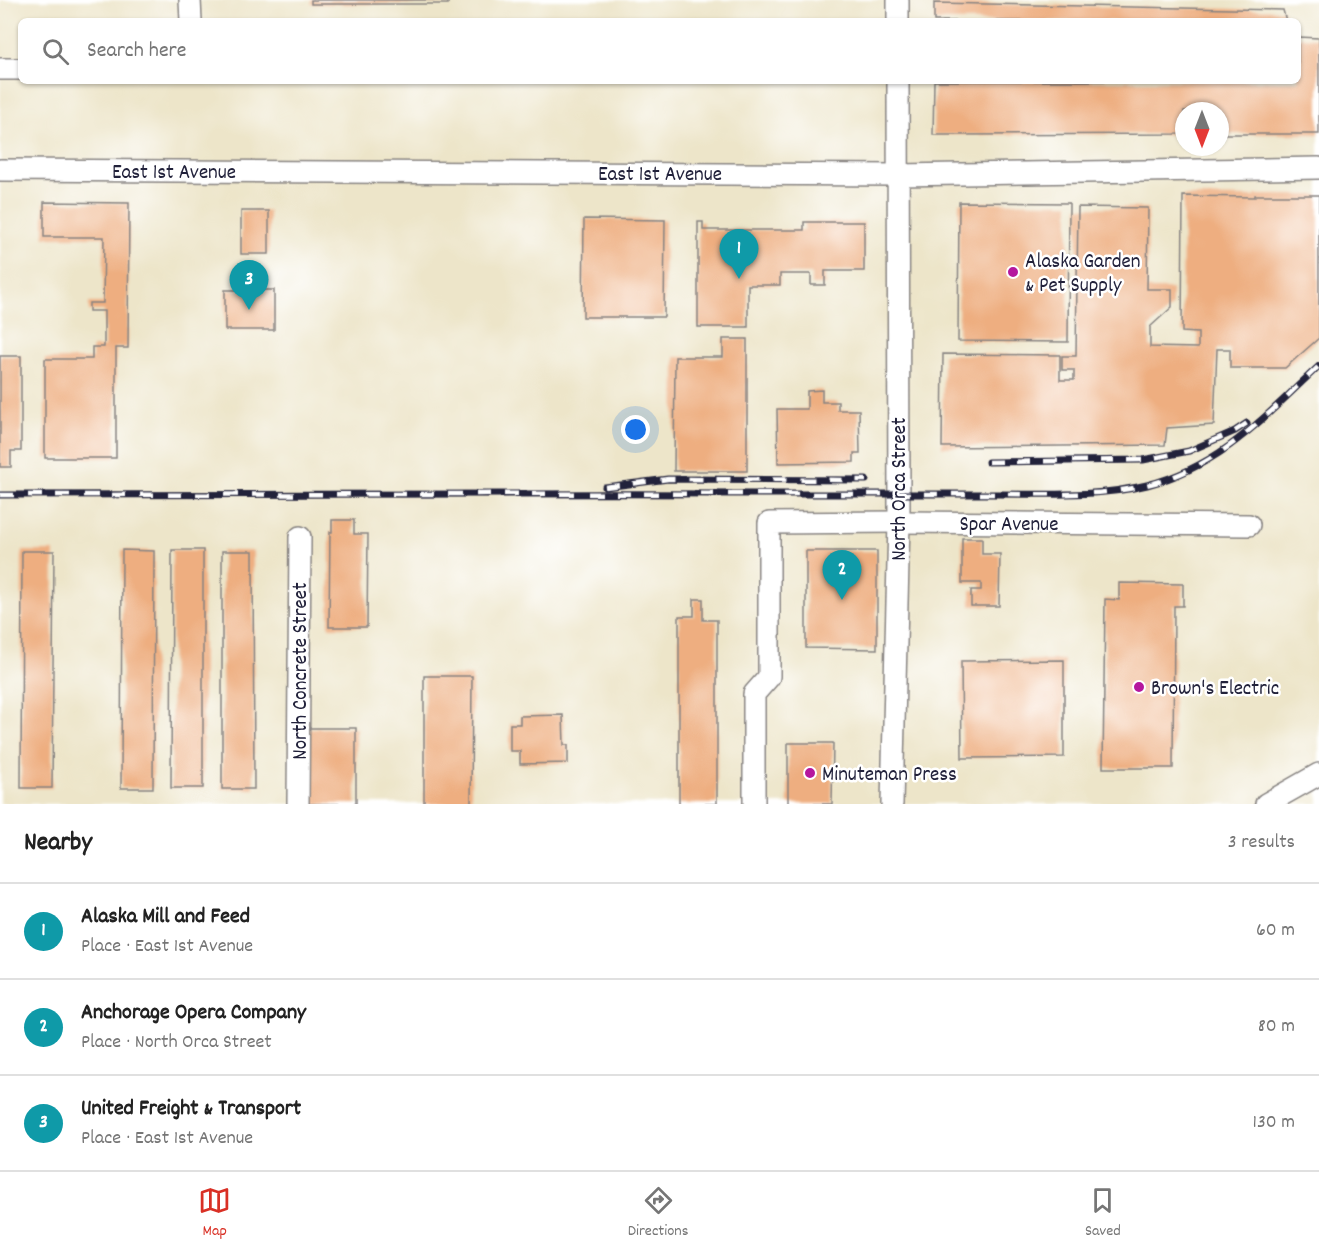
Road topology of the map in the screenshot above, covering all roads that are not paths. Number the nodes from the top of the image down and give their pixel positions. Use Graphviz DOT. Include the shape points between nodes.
graph roads {
  1 [pos="190,0"];
  2 [pos="898,0"];
  3 [pos="191,18"];
  4 [pos="898,18"];
  5 [pos="0,69"];
  6 [pos="18,69"];
  7 [pos="898,84"];
  8 [pos="1319,168"];
  9 [pos="0,170"];
  10 [pos="898,175"];
  11 [pos="899,522"];
  12 [pos="1249,525"];
  13 [pos="300,537"];
  14 [pos="1319,774"];
  15 [pos="298,804"];
  16 [pos="754,804"];
  17 [pos="892,804"];
  18 [pos="1266,804"];
  1 -- 3 [label="street"];
  2 -- 4 [label="street"];
  5 -- 6 [label="street"];
  7 -- 10 [label="street, North Orca Street"];
  8 -- 10 [label="street, East 1st Avenue"];
  9 -- 10 [label="street, East 1st Avenue"];
  10 -- 11 [label="street, North Orca Street"];
  11 -- 12 [label="street, Spar Avenue"];
  11 -- 16 [label="street, Spar Avenue" via="769,523 769,677 754,694"];
  11 -- 17 [label="street, North Orca Street"];
  13 -- 15 [label="street, North Concrete Street"];
  14 -- 18 [label="street"];
}
